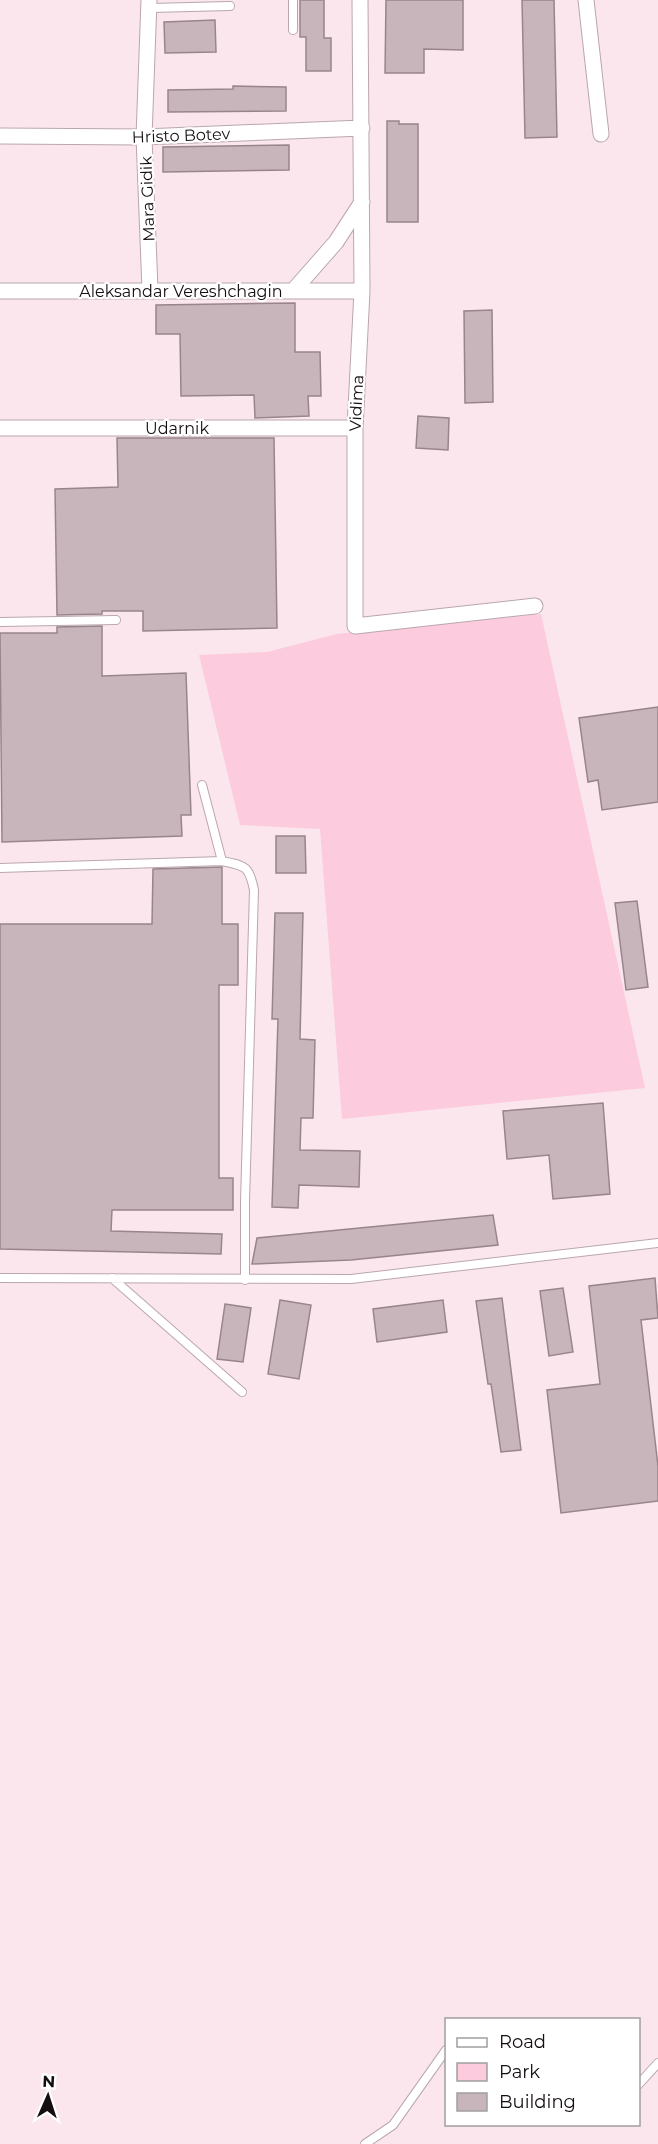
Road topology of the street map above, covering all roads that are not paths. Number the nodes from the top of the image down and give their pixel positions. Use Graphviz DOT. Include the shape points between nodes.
graph roads {
  1 [pos="293,0"];
  2 [pos="360,0"];
  3 [pos="586,0"];
  4 [pos="149,4"];
  5 [pos="230,6"];
  6 [pos="293,30"];
  7 [pos="362,128"];
  8 [pos="601,134"];
  9 [pos="0,136"];
  10 [pos="144,136"];
  11 [pos="362,202"];
  12 [pos="150,290"];
  13 [pos="0,291"];
  14 [pos="293,291"];
  15 [pos="362,291"];
  16 [pos="0,428"];
  17 [pos="355,428"];
  18 [pos="535,606"];
  19 [pos="116,620"];
  20 [pos="0,622"];
  21 [pos="202,785"];
  22 [pos="222,861"];
  23 [pos="0,868"];
  24 [pos="658,1243"];
  25 [pos="0,1278"];
  26 [pos="112,1278"];
  27 [pos="244,1280"];
  28 [pos="242,1392"];
  29 [pos="445,2053"];
  30 [pos="658,2063"];
  31 [pos="640,2084"];
  32 [pos="365,2144"];
  1 -- 6 [label="lane"];
  2 -- 7 [label="street, Vidima"];
  3 -- 8 [label="street"];
  4 -- 5 [label="lane"];
  4 -- 10 [label="street, Mara Gidik"];
  7 -- 10 [label="street, Hristo Botev"];
  7 -- 11 [label="street, Vidima"];
  9 -- 10 [label="street, Hristo Botev"];
  10 -- 12 [label="street, Mara Gidik"];
  11 -- 14 [label="street" via="336,242"];
  11 -- 15 [label="street, Vidima"];
  12 -- 13 [label="street, Aleksandar Vereshchagin"];
  12 -- 14 [label="street, Aleksandar Vereshchagin"];
  14 -- 15 [label="street, Aleksandar Vereshchagin"];
  15 -- 17 [label="street, Vidima"];
  16 -- 17 [label="street, Udarnik"];
  17 -- 18 [label="street, Vidima" via="355,626"];
  19 -- 20 [label="lane"];
  21 -- 22 [label="lane"];
  22 -- 23 [label="lane"];
  22 -- 27 [label="lane" via="244,866 251,874 254,890"];
  24 -- 27 [label="lane" via="351,1279"];
  25 -- 26 [label="lane"];
  26 -- 27 [label="lane"];
  26 -- 28 [label="lane"];
  29 -- 32 [label="lane" via="393,2125"];
  30 -- 31 [label="lane"];
}
